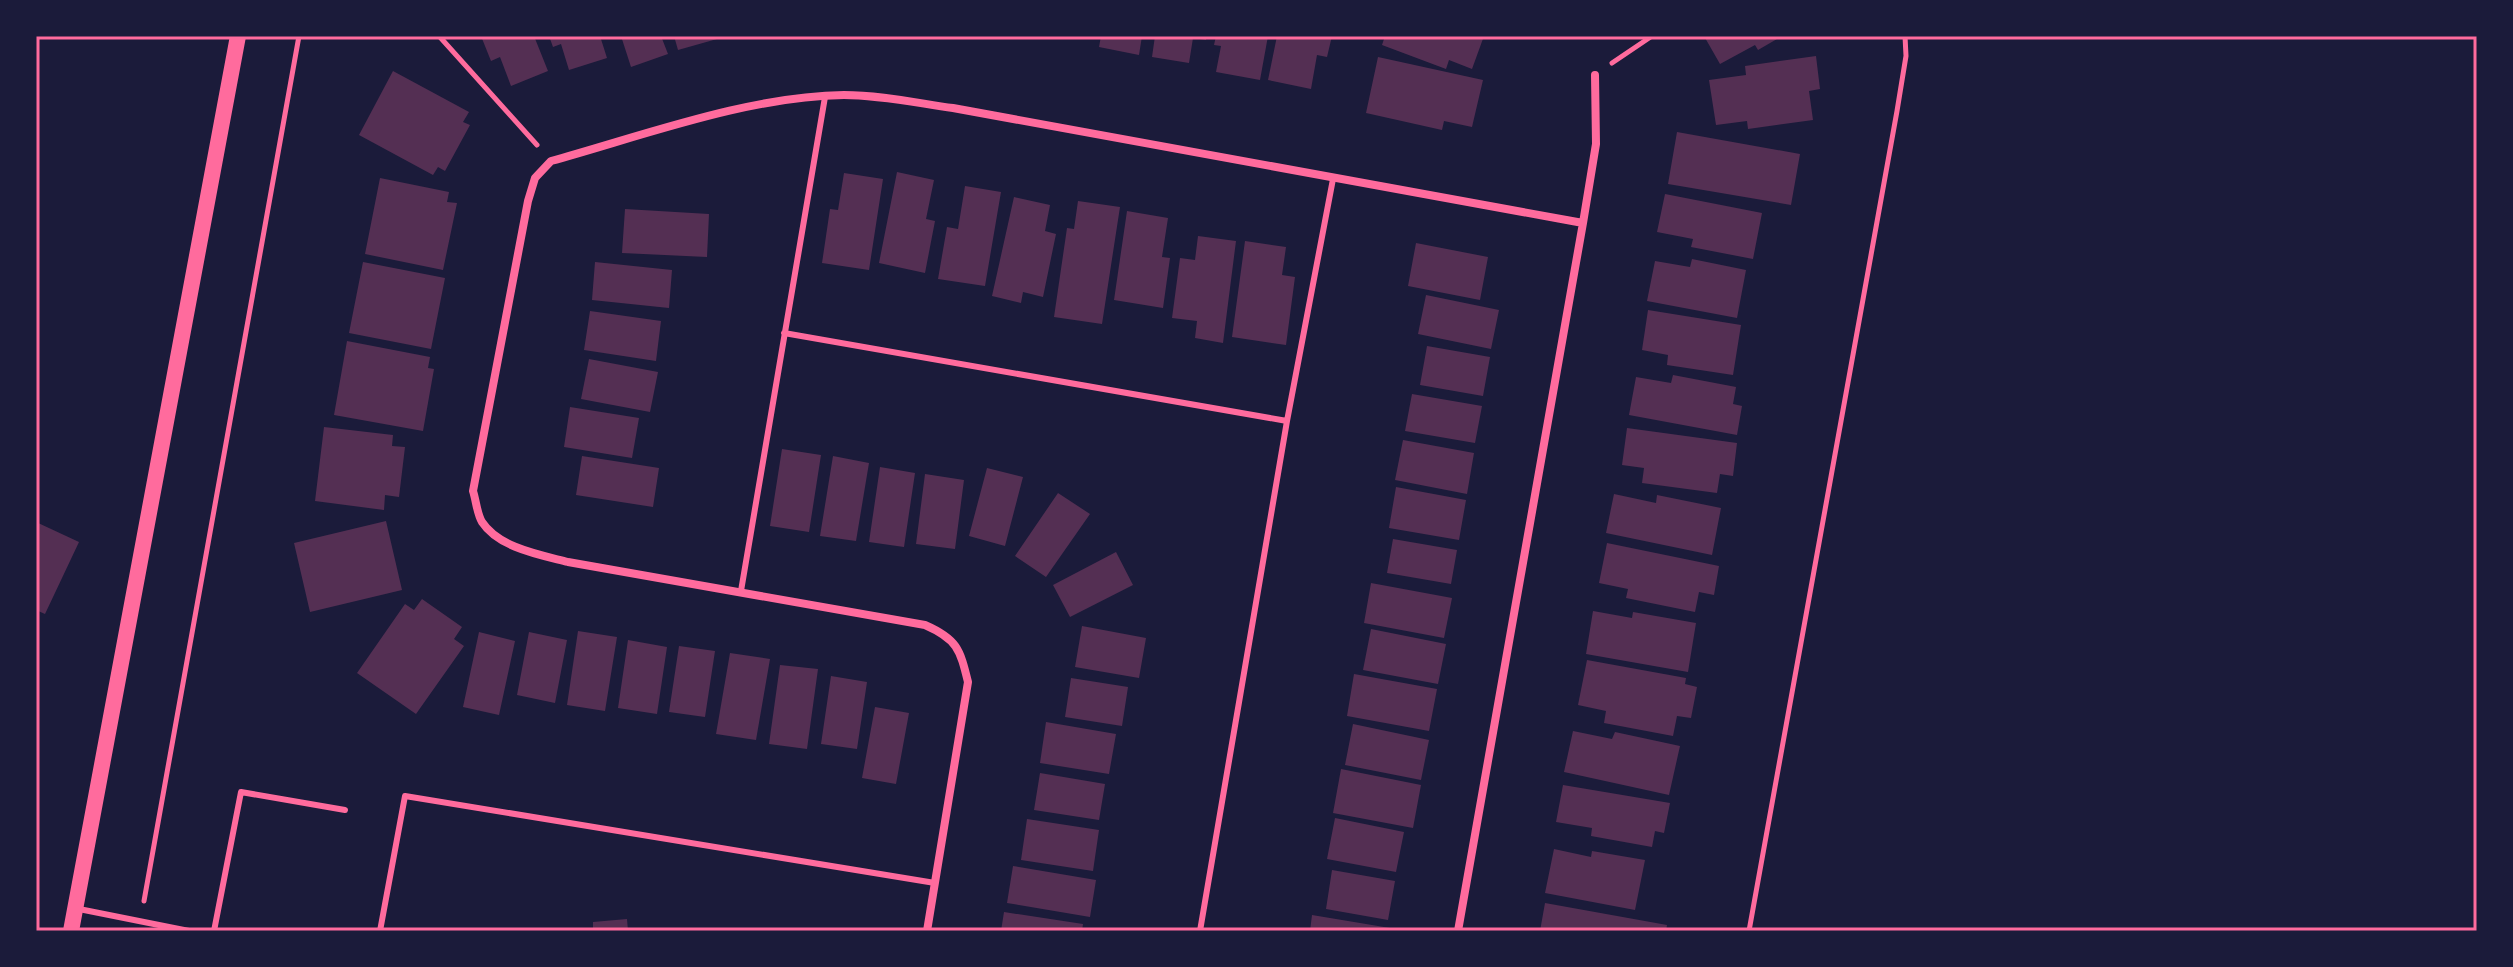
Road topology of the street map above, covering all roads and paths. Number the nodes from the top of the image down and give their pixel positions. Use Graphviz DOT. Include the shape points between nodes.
graph roads {
  1 [pos="238,36"];
  2 [pos="299,36"];
  3 [pos="439,36"];
  4 [pos="1652,36"];
  5 [pos="1905,36"];
  6 [pos="1595,75"];
  7 [pos="825,97"];
  8 [pos="551,161"];
  9 [pos="1333,179"];
  10 [pos="1583,223"];
  11 [pos="784,333"];
  12 [pos="1287,421"];
  13 [pos="741,591"];
  14 [pos="345,810"];
  15 [pos="935,883"];
  16 [pos="75,908"];
  17 [pos="140,921"];
  18 [pos="71,931"];
  19 [pos="189,931"];
  20 [pos="214,931"];
  21 [pos="380,931"];
  22 [pos="927,931"];
  23 [pos="1200,931"];
  24 [pos="1458,931"];
  25 [pos="1749,931"];
  1 -- 16 [label="main road"];
  2 -- 17 [label="path"];
  3 -- 8 [label="path"];
  4 -- 6 [label="path"];
  5 -- 25 [label="path" via="1897,111"];
  6 -- 10 [label="street" via="1596,144"];
  7 -- 8 [label="street" via="722,113"];
  7 -- 9 [label="street" via="938,106"];
  7 -- 11 [label="lane"];
  8 -- 13 [label="street" via="535,178 528,201 473,491 481,522 501,539 530,552"];
  9 -- 10 [label="street"];
  9 -- 12 [label="lane"];
  10 -- 24 [label="street"];
  11 -- 12 [label="lane"];
  11 -- 13 [label="lane"];
  12 -- 23 [label="lane"];
  13 -- 15 [label="street" via="925,625 948,635 968,682"];
  14 -- 20 [label="lane" via="241,792"];
  15 -- 21 [label="lane" via="405,796"];
  15 -- 22 [label="street"];
  16 -- 17 [label="lane"];
  16 -- 18 [label="main road"];
  17 -- 19 [label="lane"];
}
